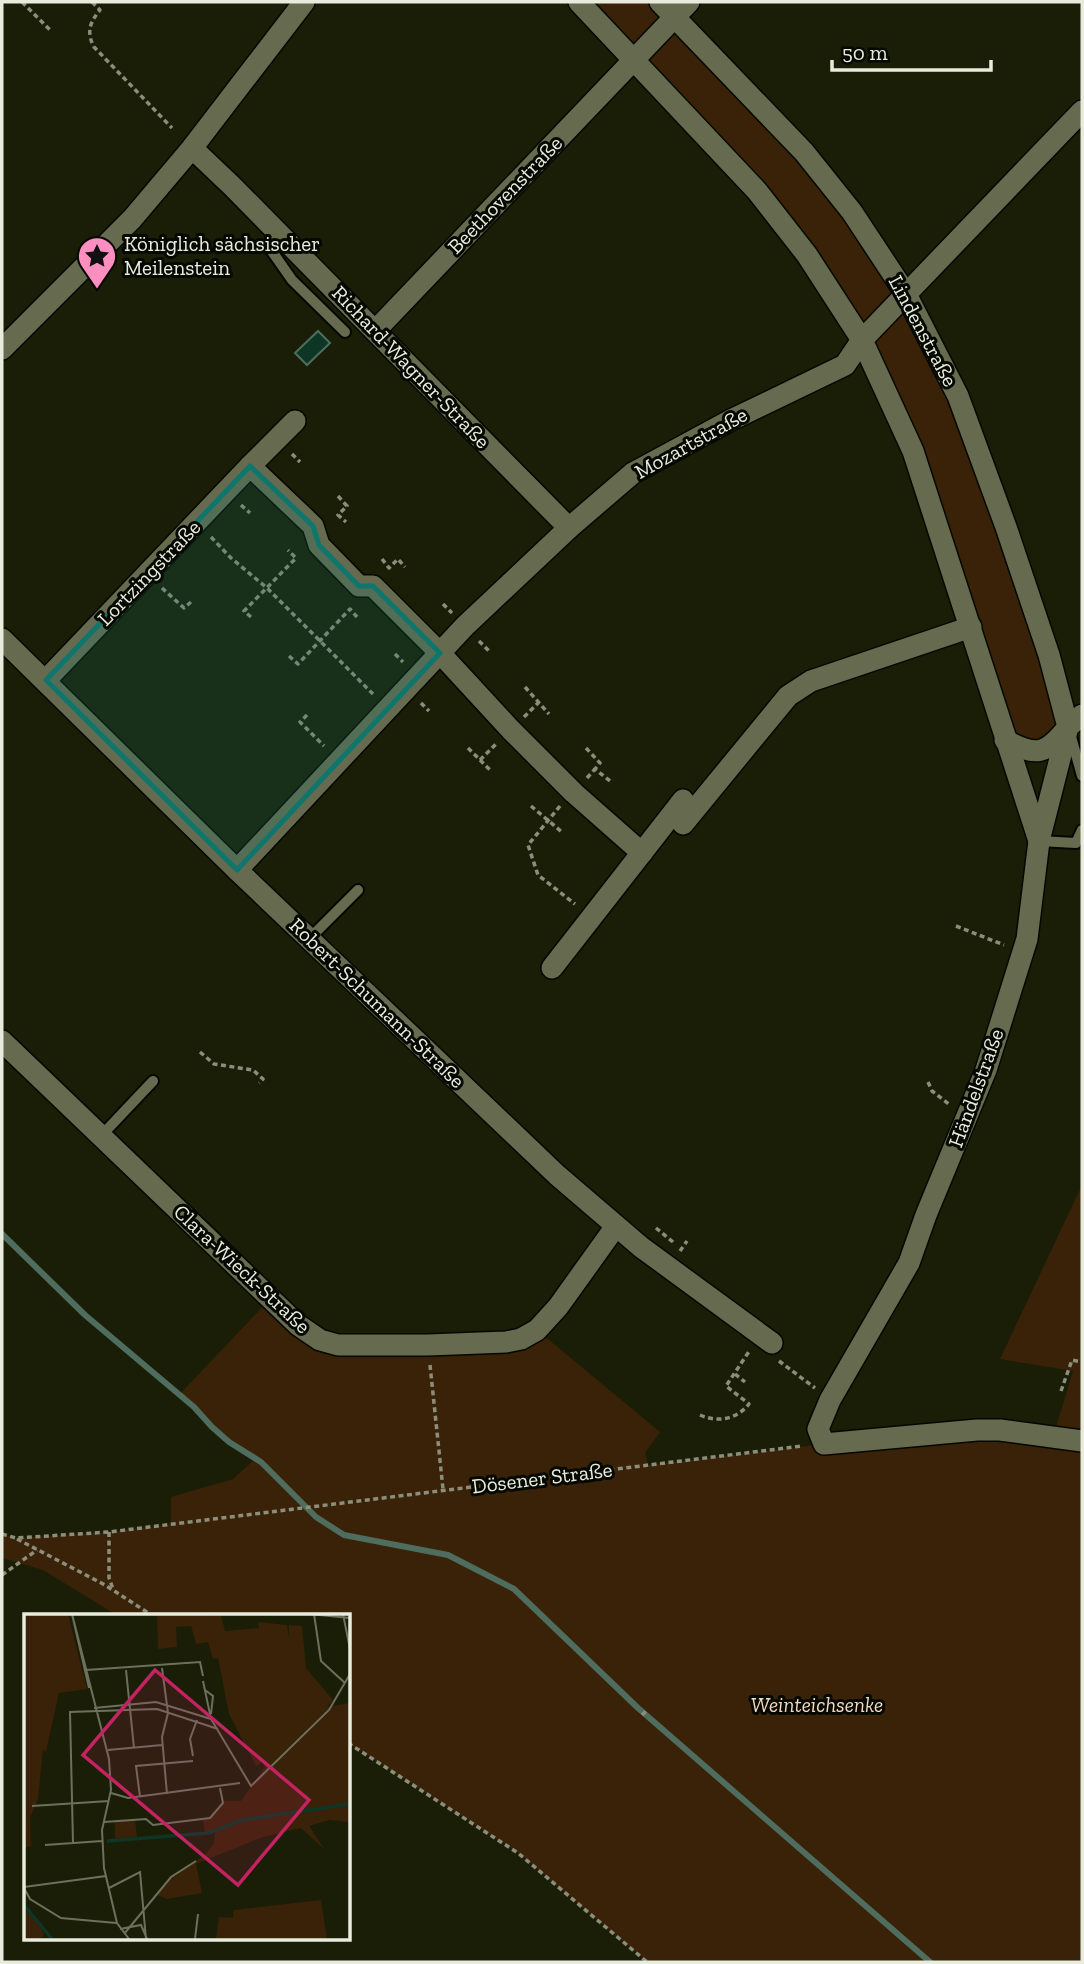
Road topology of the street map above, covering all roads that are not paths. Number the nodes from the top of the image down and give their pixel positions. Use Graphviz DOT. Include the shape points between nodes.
graph roads {
  1 [pos="304,2"];
  2 [pos="579,2"];
  3 [pos="674,7"];
  4 [pos="634,59"];
  5 [pos="1082,111"];
  6 [pos="192,148"];
  7 [pos="281,236"];
  8 [pos="906,294"];
  9 [pos="375,331"];
  10 [pos="345,332"];
  11 [pos="862,340"];
  12 [pos="2,349"];
  13 [pos="295,421"];
  14 [pos="250,466"];
  15 [pos="569,528"];
  16 [pos="971,627"];
  17 [pos="2,639"];
  18 [pos="440,653"];
  19 [pos="46,680"];
  20 [pos="1075,721"];
  21 [pos="1005,740"];
  22 [pos="1082,776"];
  23 [pos="683,800"];
  24 [pos="683,824"];
  25 [pos="1082,830"];
  26 [pos="1039,841"];
  27 [pos="642,853"];
  28 [pos="237,870"];
  29 [pos="358,890"];
  30 [pos="309,939"];
  31 [pos="552,968"];
  32 [pos="2,1041"];
  33 [pos="153,1081"];
  34 [pos="101,1136"];
  35 [pos="616,1226"];
  36 [pos="769,1349"];
  37 [pos="1082,1441"];
  1 -- 6 [label="street"];
  2 -- 4 [label="street"];
  3 -- 4 [label="street, Beethovenstraße"];
  3 -- 8 [label="street, Lindenstraße" via="804,152 852,212"];
  4 -- 9 [label="street, Beethovenstraße"];
  4 -- 11 [label="street" via="757,191 807,255"];
  5 -- 8 [label="street, Mozartstraße"];
  6 -- 7 [label="street, Richard-Wagner-Straße"];
  6 -- 12 [label="street" via="132,219"];
  7 -- 9 [label="street, Richard-Wagner-Straße"];
  7 -- 10 [label="lane" via="271,250 292,280"];
  8 -- 11 [label="street, Mozartstraße"];
  8 -- 20 [label="street, Lindenstraße" via="958,396"];
  9 -- 15 [label="street, Richard-Wagner-Straße"];
  11 -- 15 [label="street, Mozartstraße" via="845,365 633,473"];
  11 -- 16 [label="street" via="913,451"];
  13 -- 14 [label="street, Lortzingstraße"];
  14 -- 18 [label="street" via="313,526 319,545 359,586 373,586"];
  14 -- 19 [label="street, Lortzingstraße"];
  15 -- 18 [label="street, Mozartstraße"];
  16 -- 21 [label="street"];
  16 -- 24 [label="street" via="811,681 788,696"];
  17 -- 19 [label="street, Robert-Schumann-Straße"];
  18 -- 27 [label="street" via="574,793"];
  18 -- 28 [label="street, Mozartstraße"];
  19 -- 28 [label="street, Robert-Schumann-Straße"];
  20 -- 21 [label="street" via="1042,752 1025,751"];
  20 -- 22 [label="lane"];
  20 -- 26 [label="street, Händelstraße"];
  21 -- 26 [label="street"];
  23 -- 27 [label="street"];
  25 -- 26 [label="lane" via="1076,843"];
  26 -- 37 [label="street, Händelstraße" via="1027,939 986,1070 909,1263 818,1429 824,1444 977,1430"];
  27 -- 31 [label="street"];
  28 -- 30 [label="street, Robert-Schumann-Straße"];
  29 -- 30 [label="lane"];
  30 -- 35 [label="street, Robert-Schumann-Straße"];
  32 -- 34 [label="street, Clara-Wieck-Straße"];
  33 -- 34 [label="lane"];
  34 -- 35 [label="street, Clara-Wieck-Straße" via="289,1316 320,1340 338,1345 522,1339 558,1307"];
  35 -- 36 [label="street, Robert-Schumann-Straße"];
}
